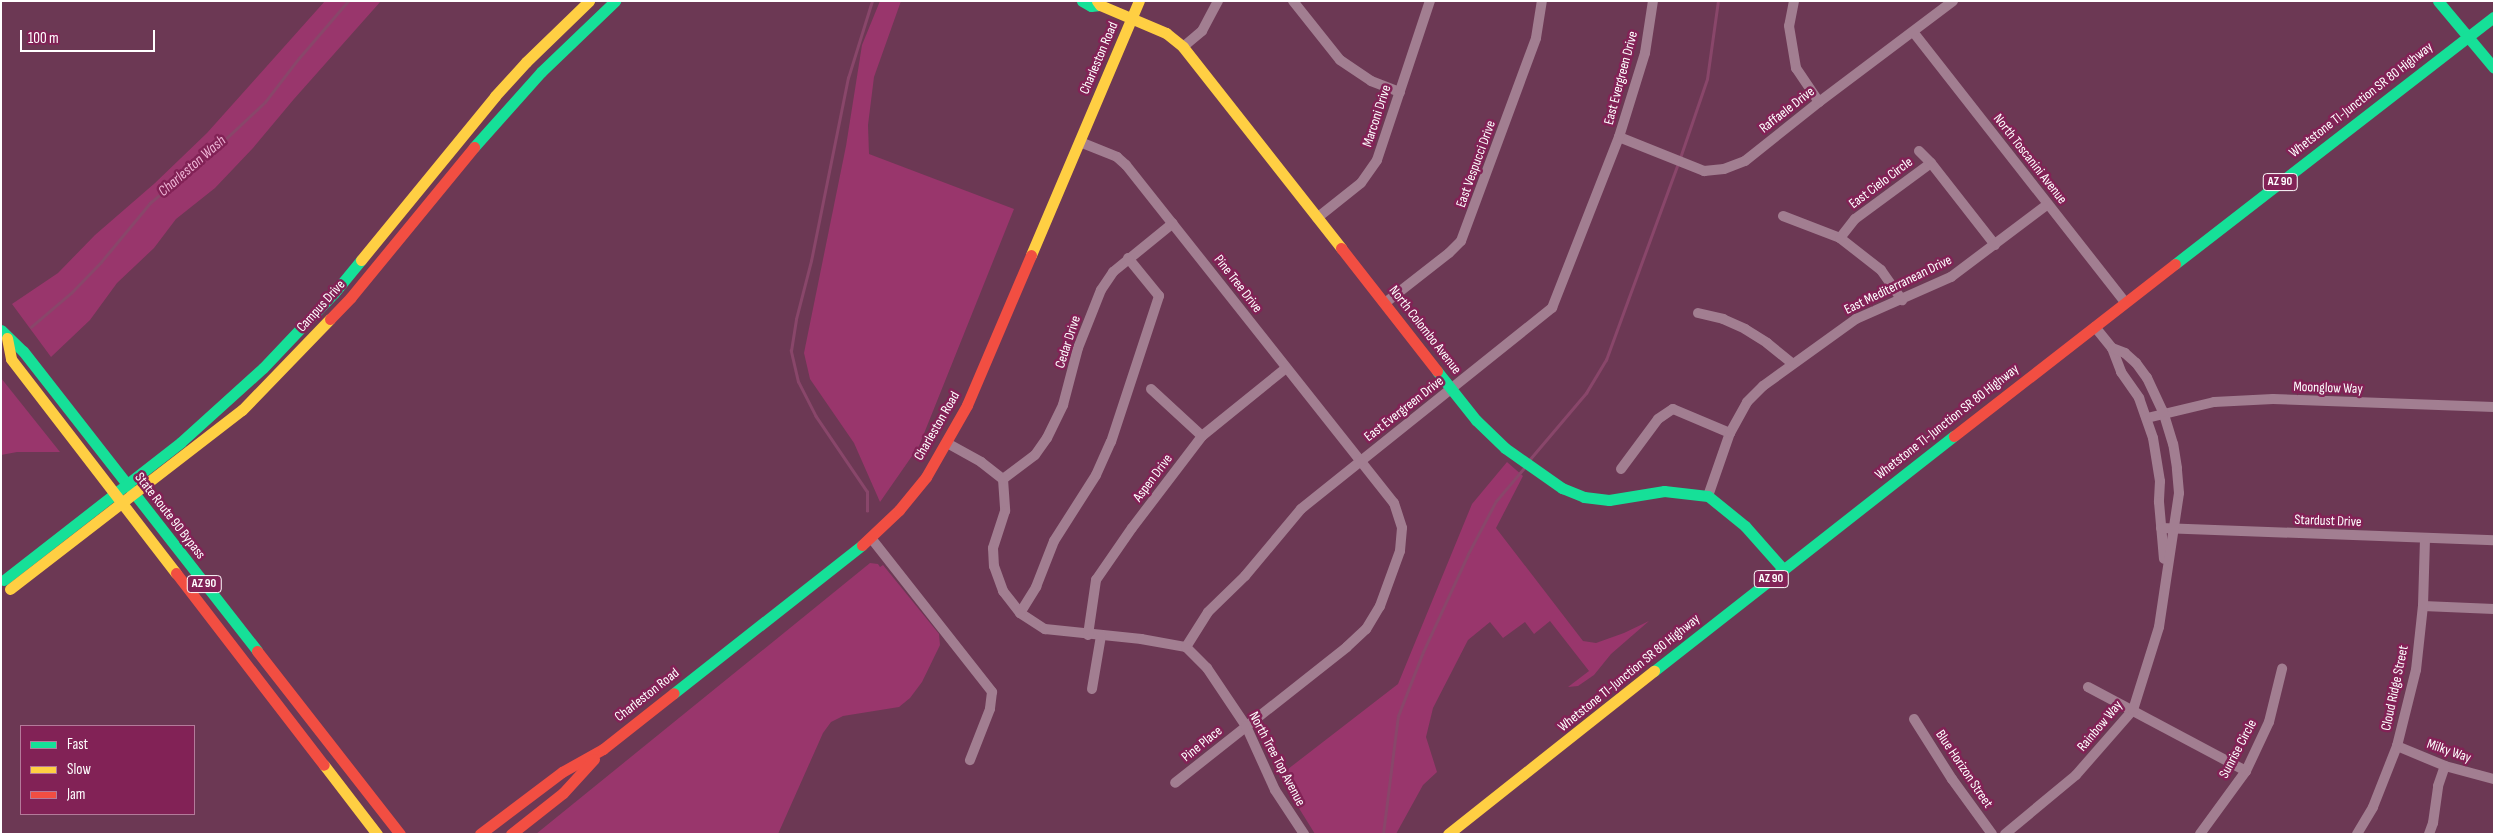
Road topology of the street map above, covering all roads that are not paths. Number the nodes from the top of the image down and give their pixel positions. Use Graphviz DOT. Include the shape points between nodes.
graph roads {
  1 [pos="589,1"];
  2 [pos="614,1"];
  3 [pos="1082,1"];
  4 [pos="1139,1"];
  5 [pos="1218,1"];
  6 [pos="1293,1"];
  7 [pos="1430,1"];
  8 [pos="1542,1"];
  9 [pos="1653,1"];
  10 [pos="1794,1"];
  11 [pos="1953,1"];
  12 [pos="2438,1"];
  13 [pos="1099,3"];
  14 [pos="2494,17"];
  15 [pos="1131,18"];
  16 [pos="1914,33"];
  17 [pos="2467,38"];
  18 [pos="1183,47"];
  19 [pos="2494,68"];
  20 [pos="1400,92"];
  21 [pos="1819,102"];
  22 [pos="1619,137"];
  23 [pos="1080,142"];
  24 [pos="1919,151"];
  25 [pos="1931,163"];
  26 [pos="2048,204"];
  27 [pos="1783,216"];
  28 [pos="1317,218"];
  29 [pos="1173,223"];
  30 [pos="1840,238"];
  31 [pos="1995,245"];
  32 [pos="1128,258"];
  33 [pos="1902,300"];
  34 [pos="2125,302"];
  35 [pos="1385,303"];
  36 [pos="1698,313"];
  37 [pos="2095,326"];
  38 [pos="4,334"];
  39 [pos="2112,348"];
  40 [pos="1792,363"];
  41 [pos="1286,368"];
  42 [pos="1151,389"];
  43 [pos="1451,389"];
  44 [pos="2494,407"];
  45 [pos="2163,412"];
  46 [pos="2147,418"];
  47 [pos="1730,433"];
  48 [pos="1202,436"];
  49 [pos="947,443"];
  50 [pos="1360,461"];
  51 [pos="1621,469"];
  52 [pos="1003,479"];
  53 [pos="126,483"];
  54 [pos="113,494"];
  55 [pos="134,494"];
  56 [pos="1708,496"];
  57 [pos="121,504"];
  58 [pos="2161,528"];
  59 [pos="2174,528"];
  60 [pos="871,538"];
  61 [pos="2425,539"];
  62 [pos="2494,540"];
  63 [pos="1783,569"];
  64 [pos="2165,573"];
  65 [pos="2422,606"];
  66 [pos="2494,609"];
  67 [pos="1020,613"];
  68 [pos="1088,635"];
  69 [pos="1102,636"];
  70 [pos="1186,647"];
  71 [pos="2282,669"];
  72 [pos="2088,686"];
  73 [pos="1092,689"];
  74 [pos="2133,710"];
  75 [pos="1914,719"];
  76 [pos="1246,726"];
  77 [pos="2397,746"];
  78 [pos="603,749"];
  79 [pos="970,760"];
  80 [pos="2445,766"];
  81 [pos="2246,771"];
  82 [pos="2494,779"];
  83 [pos="1174,783"];
  84 [pos="377,834"];
  85 [pos="400,834"];
  86 [pos="480,834"];
  87 [pos="511,834"];
  88 [pos="1304,834"];
  89 [pos="1448,834"];
  90 [pos="1992,834"];
  91 [pos="2005,834"];
  92 [pos="2200,834"];
  93 [pos="2357,834"];
  94 [pos="2429,834"];
  1 -- 53 [label="main road, Campus Drive" via="495,96 310,320 219,409"];
  2 -- 55 [label="main road, Campus Drive" via="504,112 351,297 300,351 242,410"];
  3 -- 13 [label="main road, North Colombo Avenue" via="1091,6"];
  4 -- 15 [label="main road, Charleston Road"];
  5 -- 18 [label="street" via="1202,31"];
  6 -- 20 [label="street" via="1340,60 1357,73"];
  7 -- 20 [label="street, Marconi Drive"];
  8 -- 35 [label="street, East Vespucci Drive" via="1536,38 1461,241"];
  9 -- 22 [label="street, East Evergreen Drive" via="1645,53"];
  10 -- 21 [label="street" via="1789,26 1796,68"];
  11 -- 16 [label="street, Raffaele Drive"];
  12 -- 17 [label="main road"];
  13 -- 15 [label="main road, North Colombo Avenue"];
  14 -- 17 [label="main road, AZ 90"];
  15 -- 18 [label="main road, North Colombo Avenue" via="1166,33"];
  15 -- 23 [label="main road, Charleston Road"];
  16 -- 21 [label="street, Raffaele Drive"];
  16 -- 26 [label="street, North Toscanini Avenue"];
  17 -- 19 [label="main road"];
  17 -- 34 [label="main road, Whetstone TI-Junction SR 80 Highway / AZ 90"];
  18 -- 28 [label="main road, North Colombo Avenue"];
  20 -- 28 [label="street, Marconi Drive" via="1377,160 1369,173"];
  21 -- 22 [label="street, Raffaele Drive" via="1745,161 1724,169 1704,171"];
  22 -- 43 [label="street, East Evergreen Drive" via="1552,308"];
  23 -- 29 [label="street, Pine Tree Drive" via="1117,157"];
  23 -- 49 [label="main road, Charleston Road" via="968,405"];
  24 -- 25 [label="street"];
  25 -- 30 [label="street, East Cielo Circle" via="1855,219"];
  25 -- 31 [label="street, East Cielo Circle"];
  26 -- 31 [label="street, East Mediterranean Drive"];
  26 -- 34 [label="street, North Toscanini Avenue"];
  27 -- 30 [label="street"];
  28 -- 35 [label="main road, North Colombo Avenue"];
  29 -- 32 [label="street, Cedar Drive"];
  29 -- 41 [label="street, Pine Tree Drive"];
  30 -- 33 [label="street" via="1880,270"];
  31 -- 33 [label="street, East Mediterranean Drive" via="1951,277"];
  32 -- 52 [label="street, Cedar Drive" via="1101,290 1078,348 1063,405 1047,438 1035,455"];
  32 -- 67 [label="street" via="1159,296 1107,450 1096,475 1054,541 1036,588"];
  33 -- 40 [label="street, East Mediterranean Drive" via="1856,318"];
  34 -- 37 [label="main road, Whetstone TI-Junction SR 80 Highway / AZ 90"];
  35 -- 43 [label="main road, North Colombo Avenue"];
  36 -- 40 [label="street" via="1723,319 1745,330 1767,342"];
  37 -- 39 [label="street, Rainbow Way"];
  37 -- 63 [label="main road, Whetstone TI-Junction SR 80 Highway / AZ 90"];
  38 -- 53 [label="main road, State Route 90 Bypass / AZ 90" via="23,351"];
  38 -- 54 [label="main road, State Route 90 Bypass / AZ 90" via="11,359"];
  39 -- 45 [label="street, Rainbow Way" via="2136,363"];
  39 -- 46 [label="street, Rainbow Way" via="2121,372 2139,398"];
  40 -- 47 [label="street, East Mediterranean Drive" via="1747,402"];
  41 -- 48 [label="street, Aspen Drive"];
  41 -- 50 [label="street, Pine Tree Drive"];
  42 -- 48 [label="street"];
  43 -- 50 [label="street, East Evergreen Drive"];
  43 -- 56 [label="main road, North Colombo Avenue" via="1505,448 1562,488 1584,497 1609,500 1664,491"];
  44 -- 45 [label="street, Moonglow Way" via="2273,400 2214,402"];
  45 -- 46 [label="street, Moonglow Way"];
  45 -- 59 [label="street, Rainbow Way" via="2177,468 2179,493"];
  46 -- 58 [label="street, Rainbow Way" via="2158,458"];
  47 -- 51 [label="street" via="1673,409 1658,419"];
  47 -- 56 [label="street, East Mediterranean Drive"];
  48 -- 68 [label="street, Aspen Drive" via="1096,580"];
  49 -- 52 [label="street"];
  49 -- 60 [label="main road, Charleston Road" via="926,476"];
  50 -- 70 [label="street, East Evergreen Drive" via="1301,510 1245,576 1208,612"];
  50 -- 76 [label="street, Pine Tree Drive" via="1394,503 1402,528 1400,552 1380,606 1366,629 1347,647"];
  52 -- 67 [label="street" via="1005,511 992,548 994,566 1003,591"];
  53 -- 54 [label="main road, Campus Drive"];
  53 -- 55 [label="main road, State Route 90 Bypass / AZ 90"];
  54 -- 57 [label="main road, State Route 90 Bypass / AZ 90"];
  54 -- 57 [label="main road, Campus Drive" via="32,560 7,585"];
  55 -- 57 [label="main road, Campus Drive"];
  55 -- 85 [label="main road, State Route 90 Bypass / AZ 90"];
  56 -- 63 [label="main road" via="1745,526"];
  57 -- 84 [label="main road, State Route 90 Bypass / AZ 90"];
  58 -- 59 [label="street, Stardust Drive"];
  58 -- 64 [label="street, Rainbow Way"];
  59 -- 61 [label="street, Stardust Drive"];
  59 -- 64 [label="street, Rainbow Way"];
  60 -- 78 [label="main road, Charleston Road"];
  60 -- 79 [label="street" via="992,692 990,709"];
  61 -- 62 [label="street, Stardust Drive"];
  61 -- 65 [label="street, Cloud Ridge Street"];
  63 -- 89 [label="main road, Whetstone TI-Junction SR 80 Highway / AZ 90"];
  64 -- 74 [label="street, Rainbow Way" via="2159,628"];
  65 -- 66 [label="street"];
  65 -- 77 [label="street, Cloud Ridge Street" via="2416,670"];
  67 -- 68 [label="street" via="1045,629"];
  68 -- 69 [label="street"];
  69 -- 70 [label="street"];
  69 -- 73 [label="street"];
  70 -- 76 [label="street, North Tree Top Avenue" via="1207,668"];
  71 -- 81 [label="street, Sunrise Circle" via="2269,722"];
  72 -- 74 [label="street"];
  74 -- 81 [label="street"];
  74 -- 91 [label="street, Rainbow Way" via="2076,775"];
  75 -- 90 [label="street, Blue Horizon Street"];
  76 -- 83 [label="street, Pine Place"];
  76 -- 88 [label="street, North Tree Top Avenue" via="1275,790"];
  77 -- 80 [label="street, Milky Way"];
  77 -- 93 [label="street, Cloud Ridge Street" via="2373,807"];
  78 -- 86 [label="main road, Charleston Road" via="562,772"];
  78 -- 87 [label="main road, Charleston Road" via="563,793"];
  80 -- 82 [label="street, Milky Way"];
  80 -- 94 [label="street"];
  81 -- 92 [label="street, Sunrise Circle"];
}
